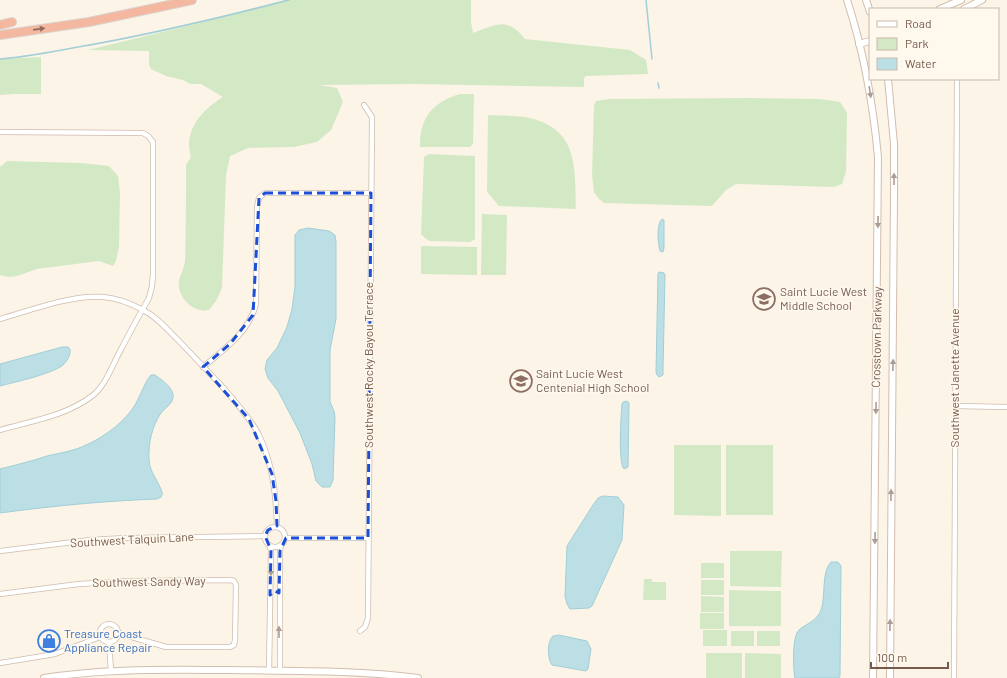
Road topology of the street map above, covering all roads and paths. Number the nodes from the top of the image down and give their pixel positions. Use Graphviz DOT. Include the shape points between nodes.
graph roads {
  1 [pos="192,0"];
  2 [pos="847,0"];
  3 [pos="982,0"];
  4 [pos="959,1"];
  5 [pos="942,8"];
  6 [pos="966,8"];
  7 [pos="12,22"];
  8 [pos="0,26"];
  9 [pos="0,35"];
  10 [pos="869,42"];
  11 [pos="859,44"];
  12 [pos="888,80"];
  13 [pos="957,80"];
  14 [pos="364,105"];
  15 [pos="0,132"];
  16 [pos="371,193"];
  17 [pos="143,309"];
  18 [pos="0,319"];
  19 [pos="204,367"];
  20 [pos="955,406"];
  21 [pos="1007,407"];
  22 [pos="0,430"];
  23 [pos="277,527"];
  24 [pos="265,536"];
  25 [pos="285,538"];
  26 [pos="368,538"];
  27 [pos="269,545"];
  28 [pos="281,545"];
  29 [pos="0,551"];
  30 [pos="279,593"];
  31 [pos="0,594"];
  32 [pos="270,595"];
  33 [pos="360,631"];
  34 [pos="118,633"];
  35 [pos="100,636"];
  36 [pos="108,642"];
  37 [pos="0,663"];
  38 [pos="111,670"];
  39 [pos="269,671"];
  40 [pos="280,671"];
  41 [pos="44,678"];
  42 [pos="270,678"];
  43 [pos="280,678"];
  44 [pos="418,678"];
  45 [pos="873,678"];
  46 [pos="890,678"];
  47 [pos="954,678"];
  9 -- 1 [label="highway, one-way" via="89,22"];
  2 -- 11 [label="main road, Crosstown Parkway"];
  3 -- 6 [label="main road"];
  4 -- 5 [label="main road"];
  7 -- 8 [label="highway"];
  10 -- 11 [label="main road"];
  11 -- 45 [label="main road, Crosstown Parkway, one-way" via="870,89 878,157"];
  46 -- 12 [label="main road, Crosstown Parkway, one-way" via="894,144"];
  13 -- 20 [label="street, Southwest Janette Avenue"];
  14 -- 16 [label="street, Southwest Rocky Bayou Terrace" via="372,117"];
  15 -- 17 [label="street" via="143,133 153,142 153,274 149,298"];
  16 -- 19 [label="street" via="265,193 259,198 256,304 253,315 230,344"];
  16 -- 26 [label="street, Southwest Rocky Bayou Terrace"];
  17 -- 18 [label="street" via="104,297 89,298 71,300"];
  17 -- 19 [label="street"];
  17 -- 22 [label="street" via="103,383 93,395 57,414"];
  19 -- 23 [label="street" via="249,419 258,434 272,474"];
  20 -- 21 [label="street"];
  20 -- 47 [label="street, Southwest Janette Avenue"];
  23 -- 24 [label="street" via="270,528"];
  23 -- 25 [label="street" via="284,532"];
  24 -- 27 [label="street"];
  24 -- 29 [label="street, Southwest Talquin Lane" via="125,538"];
  25 -- 26 [label="street"];
  25 -- 28 [label="street"];
  26 -- 33 [label="street, Southwest Rocky Bayou Terrace" via="368,618 365,627"];
  27 -- 28 [label="street"];
  27 -- 32 [label="street, one-way"];
  28 -- 30 [label="street"];
  30 -- 32 [label="street"];
  40 -- 30 [label="street, one-way"];
  31 -- 34 [label="street, Southwest Sandy Way" via="86,583 128,581 230,580 236,585 235,640 234,645 230,647 166,647"];
  32 -- 39 [label="street"];
  34 -- 35 [label="street" via="115,626 107,624 100,629"];
  34 -- 36 [label="street" via="114,640"];
  35 -- 36 [label="street"];
  35 -- 37 [label="street" via="55,654"];
  36 -- 38 [label="street"];
  38 -- 39 [label="main road"];
  38 -- 41 [label="main road"];
  39 -- 40 [label="main road"];
  39 -- 42 [label="main road"];
  40 -- 43 [label="main road"];
  40 -- 44 [label="main road" via="357,672"];
}
